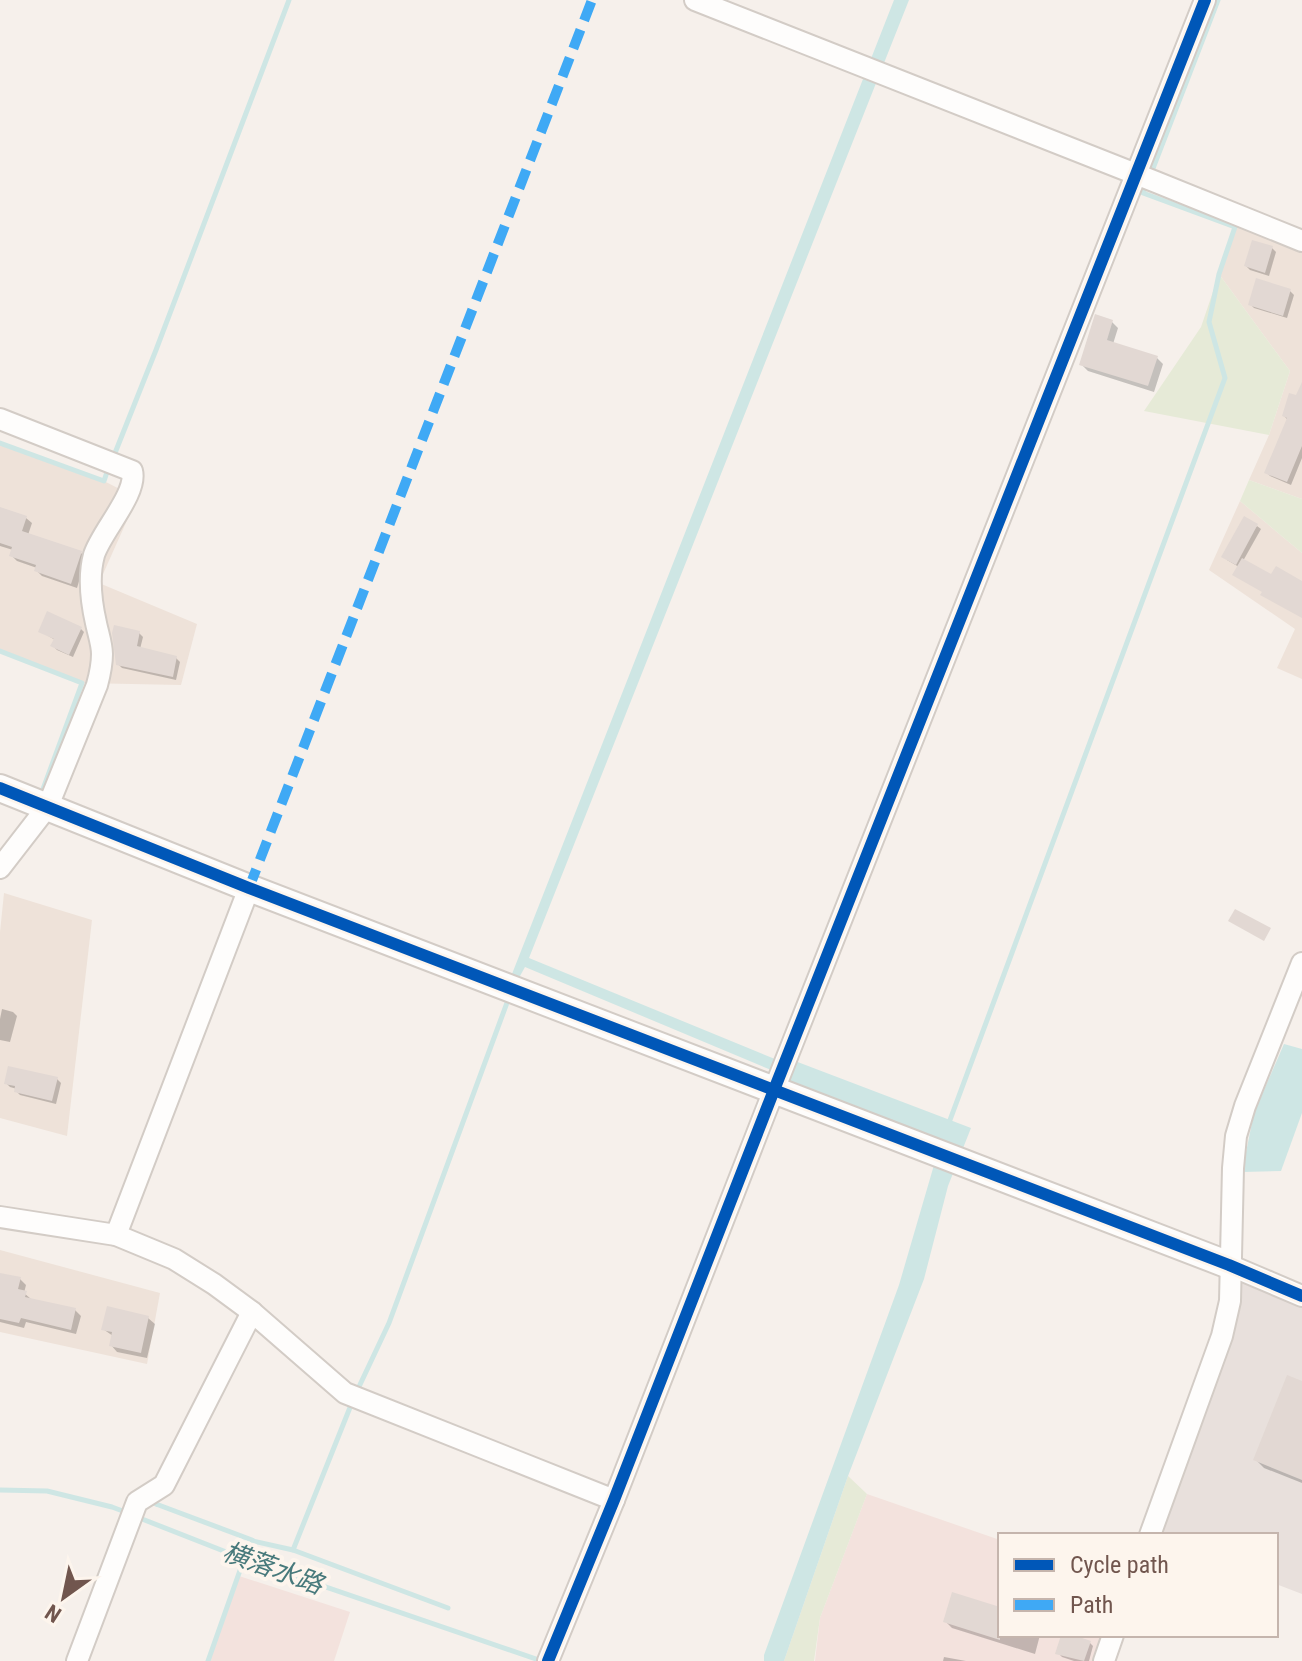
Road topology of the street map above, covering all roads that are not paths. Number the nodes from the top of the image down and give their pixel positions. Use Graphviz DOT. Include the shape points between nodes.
graph roads {
  1 [pos="695,0"];
  2 [pos="1205,0"];
  3 [pos="1146,178"];
  4 [pos="1302,241"];
  5 [pos="0,419"];
  6 [pos="0,788"];
  7 [pos="48,806"];
  8 [pos="0,868"];
  9 [pos="249,888"];
  10 [pos="1302,963"];
  11 [pos="774,1090"];
  12 [pos="0,1217"];
  13 [pos="116,1235"];
  14 [pos="1229,1265"];
  15 [pos="1302,1296"];
  16 [pos="252,1312"];
  17 [pos="614,1500"];
  18 [pos="1151,1533"];
  19 [pos="1112,1637"];
  20 [pos="551,1654"];
  21 [pos="77,1661"];
  22 [pos="1104,1661"];
  1 -- 3 [label="street"];
  2 -- 3 [label="street"];
  3 -- 4 [label="street"];
  3 -- 11 [label="street"];
  5 -- 7 [label="street" via="132,471 134,477 95,553 90,575 101,669"];
  6 -- 7 [label="street"];
  7 -- 8 [label="street"];
  7 -- 9 [label="street"];
  9 -- 11 [label="street"];
  9 -- 13 [label="street"];
  10 -- 14 [label="street" via="1236,1136"];
  11 -- 14 [label="street"];
  11 -- 17 [label="street"];
  12 -- 13 [label="street"];
  13 -- 16 [label="street" via="174,1259"];
  14 -- 15 [label="street"];
  14 -- 18 [label="street" via="1230,1301 1222,1336"];
  16 -- 17 [label="street" via="353,1397"];
  16 -- 21 [label="street" via="164,1485 137,1502"];
  17 -- 20 [label="street"];
  19 -- 22 [label="street"];
}
